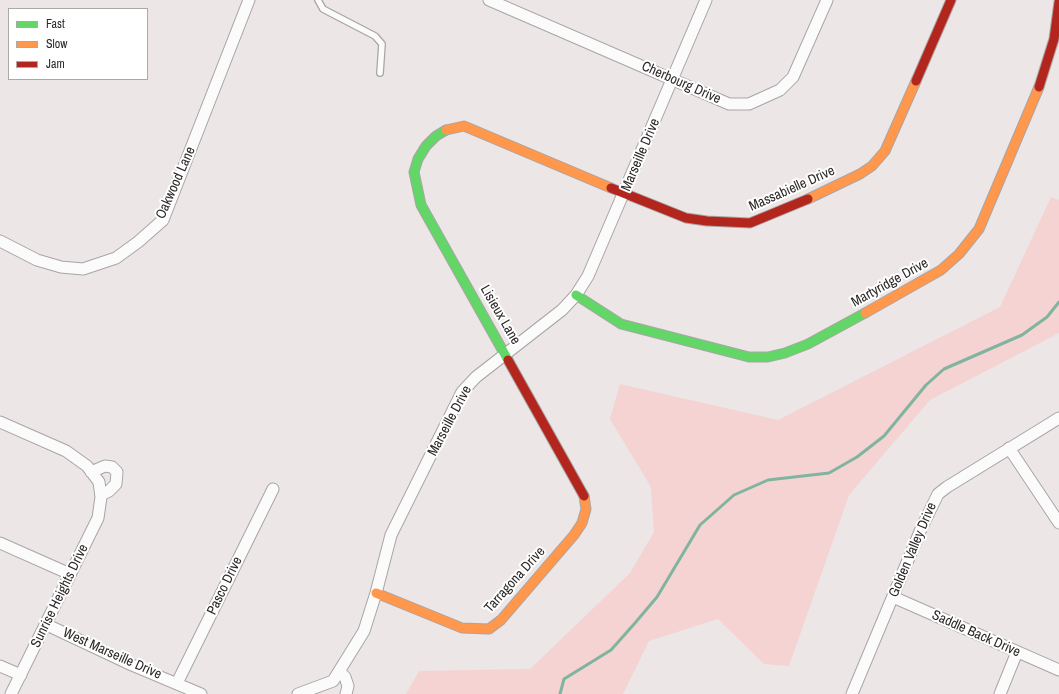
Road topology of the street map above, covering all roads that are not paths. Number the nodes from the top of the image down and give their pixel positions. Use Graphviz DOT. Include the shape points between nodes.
graph roads {
  1 [pos="250,0"];
  2 [pos="318,0"];
  3 [pos="489,0"];
  4 [pos="706,0"];
  5 [pos="827,0"];
  6 [pos="951,0"];
  7 [pos="1059,2"];
  8 [pos="380,73"];
  9 [pos="672,79"];
  10 [pos="436,136"];
  11 [pos="625,193"];
  12 [pos="0,241"];
  13 [pos="576,295"];
  14 [pos="506,353"];
  15 [pos="1059,418"];
  16 [pos="0,422"];
  17 [pos="1009,448"];
  18 [pos="91,472"];
  19 [pos="273,489"];
  20 [pos="101,495"];
  21 [pos="586,509"];
  22 [pos="1059,524"];
  23 [pos="0,544"];
  24 [pos="70,574"];
  25 [pos="376,593"];
  26 [pos="893,597"];
  27 [pos="45,624"];
  28 [pos="1017,652"];
  29 [pos="0,666"];
  30 [pos="1059,670"];
  31 [pos="340,672"];
  32 [pos="21,675"];
  33 [pos="177,683"];
  34 [pos="328,684"];
  35 [pos="11,694"];
  36 [pos="201,694"];
  37 [pos="298,694"];
  38 [pos="331,694"];
  39 [pos="346,694"];
  40 [pos="852,694"];
  41 [pos="1000,694"];
  1 -- 12 [label="street, Oakwood Lane" via="163,220 116,258 83,269 61,267 37,260"];
  2 -- 8 [label="lane" via="323,9 375,36 382,44"];
  3 -- 9 [label="street, Cherbourg Drive"];
  4 -- 9 [label="street, Marseille Drive"];
  5 -- 9 [label="street, Cherbourg Drive" via="793,77 780,90 749,104 729,104"];
  6 -- 11 [label="street, Massabielle Drive" via="885,151 872,166 860,174 750,223 686,218"];
  7 -- 13 [label="street, Martyridge Drive" via="1054,39 1038,91 978,229 959,254 941,270 808,344 768,357 728,353 621,324"];
  9 -- 11 [label="street, Marseille Drive"];
  10 -- 11 [label="street, Massabielle Drive" via="449,128 464,126"];
  10 -- 14 [label="street, Lisieux Lane" via="418,159 414,172 421,205"];
  11 -- 13 [label="street, Marseille Drive" via="588,276"];
  13 -- 14 [label="street, Marseille Drive" via="562,310"];
  14 -- 21 [label="street, Lisieux Lane" via="584,495"];
  14 -- 25 [label="street, Marseille Drive" via="462,392 391,535"];
  15 -- 17 [label="street, Golden Valley Drive"];
  16 -- 18 [label="street" via="66,451 87,466"];
  17 -- 22 [label="street"];
  17 -- 26 [label="street, Golden Valley Drive" via="938,494"];
  18 -- 20 [label="street, Sunrise Heights Drive" via="98,482"];
  18 -- 20 [label="street" via="112,466 118,472 116,484"];
  19 -- 33 [label="street, Pasco Drive"];
  20 -- 24 [label="street, Sunrise Heights Drive" via="98,518"];
  21 -- 25 [label="street, Tarragona Drive" via="582,522 574,534 501,620 489,628 462,628"];
  23 -- 24 [label="street"];
  24 -- 27 [label="street, Sunrise Heights Drive"];
  25 -- 31 [label="street, Marseille Drive" via="364,631"];
  26 -- 28 [label="street, Saddle Back Drive"];
  26 -- 40 [label="street, Golden Valley Drive"];
  27 -- 32 [label="street, Sunrise Heights Drive"];
  27 -- 33 [label="street, West Marseille Drive"];
  28 -- 30 [label="street, Saddle Back Drive"];
  28 -- 41 [label="street"];
  29 -- 32 [label="street"];
  31 -- 34 [label="street, Marseille Drive"];
  31 -- 39 [label="street" via="348,686"];
  32 -- 35 [label="street, Sunrise Heights Drive"];
  33 -- 36 [label="street, West Marseille Drive"];
  34 -- 37 [label="street"];
  34 -- 38 [label="street"];
}
